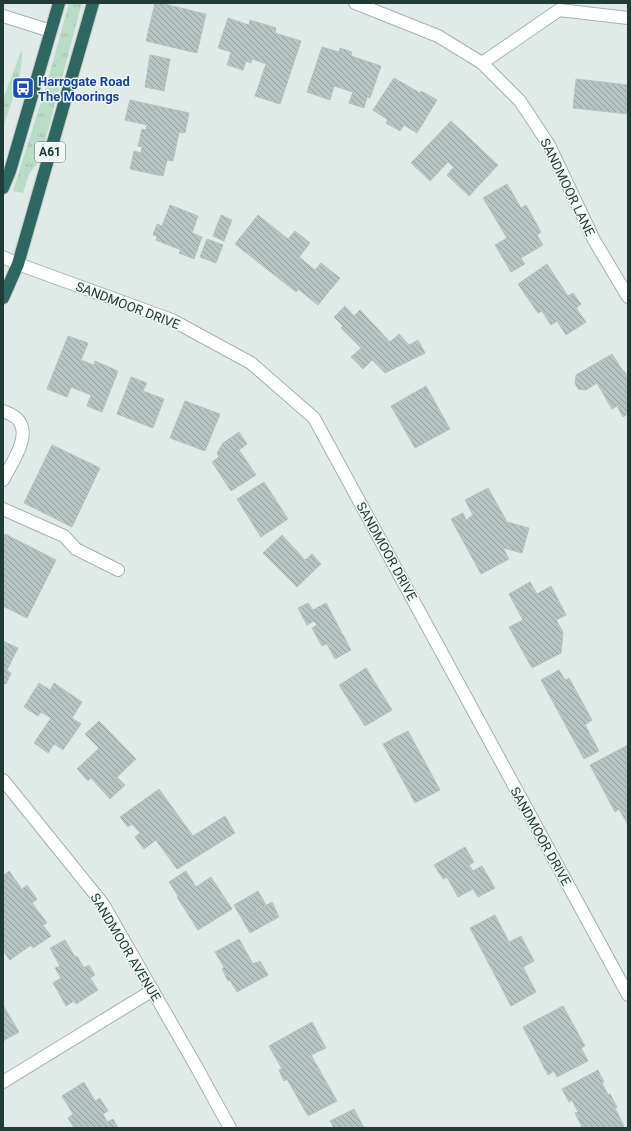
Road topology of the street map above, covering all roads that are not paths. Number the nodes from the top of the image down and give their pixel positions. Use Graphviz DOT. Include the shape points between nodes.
graph roads {
  1 [pos="59,3"];
  2 [pos="93,3"];
  3 [pos="355,3"];
  4 [pos="559,7"];
  5 [pos="3,16"];
  6 [pos="628,18"];
  7 [pos="52,31"];
  8 [pos="482,63"];
  9 [pos="3,188"];
  10 [pos="3,257"];
  11 [pos="18,264"];
  12 [pos="628,297"];
  13 [pos="3,298"];
  14 [pos="3,411"];
  15 [pos="3,480"];
  16 [pos="3,508"];
  17 [pos="118,570"];
  18 [pos="3,780"];
  19 [pos="153,990"];
  20 [pos="628,995"];
  21 [pos="3,1082"];
  22 [pos="230,1128"];
  1 -- 7 [label="highway, A61"];
  2 -- 11 [label="highway, A61"];
  3 -- 8 [label="street, SANDMOOR LANE" via="438,36"];
  4 -- 6 [label="street"];
  4 -- 8 [label="street"];
  5 -- 7 [label="street"];
  7 -- 9 [label="highway, A61"];
  8 -- 12 [label="street, SANDMOOR LANE" via="520,100 549,145 594,240"];
  10 -- 11 [label="street, SANDMOOR DRIVE"];
  11 -- 13 [label="highway, A61"];
  11 -- 20 [label="street, SANDMOOR DRIVE" via="172,320 251,364 314,418"];
  14 -- 15 [label="street" via="19,420 24,430 22,441"];
  16 -- 17 [label="street" via="64,536 76,549"];
  18 -- 19 [label="street, SANDMOOR AVENUE" via="103,904"];
  19 -- 21 [label="street"];
  19 -- 22 [label="street, SANDMOOR AVENUE"];
}
